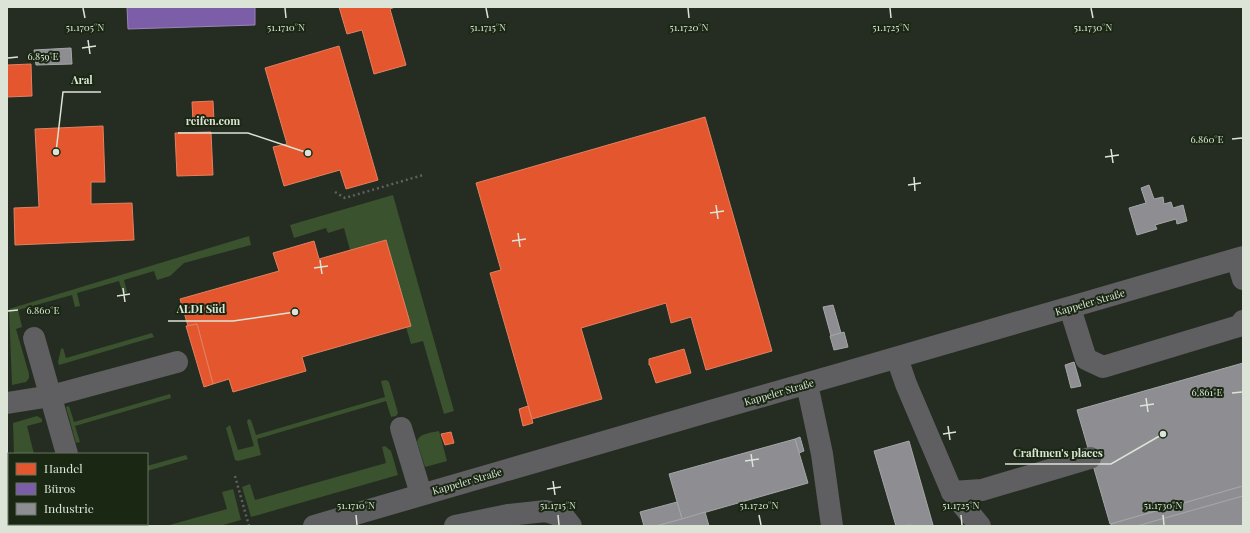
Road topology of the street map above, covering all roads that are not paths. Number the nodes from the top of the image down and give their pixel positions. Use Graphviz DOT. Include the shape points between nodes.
graph roads {
  1 [pos="1240,258"];
  2 [pos="1243,279"];
  3 [pos="1070,308"];
  4 [pos="1243,321"];
  5 [pos="34,338"];
  6 [pos="897,358"];
  7 [pos="177,362"];
  8 [pos="807,384"];
  9 [pos="51,396"];
  10 [pos="7,403"];
  11 [pos="401,428"];
  12 [pos="68,453"];
  13 [pos="1090,458"];
  14 [pos="952,492"];
  15 [pos="420,494"];
  16 [pos="314,526"];
  17 [pos="455,526"];
  18 [pos="571,526"];
  19 [pos="832,526"];
  20 [pos="980,526"];
  1 -- 2 [label="street"];
  1 -- 3 [label="street, Kappeler Straße"];
  3 -- 4 [label="street" via="1086,359 1103,367 1239,326"];
  3 -- 6 [label="street, Kappeler Straße"];
  5 -- 9 [label="street"];
  6 -- 8 [label="street, Kappeler Straße"];
  6 -- 14 [label="street"];
  7 -- 9 [label="street"];
  8 -- 15 [label="street, Kappeler Straße"];
  8 -- 19 [label="street" via="822,454"];
  9 -- 10 [label="street"];
  9 -- 12 [label="street"];
  11 -- 15 [label="street"];
  13 -- 14 [label="street" via="982,490"];
  14 -- 20 [label="street"];
  15 -- 16 [label="street, Kappeler Straße"];
  17 -- 18 [label="street" via="508,515 546,511 564,517"];
}
